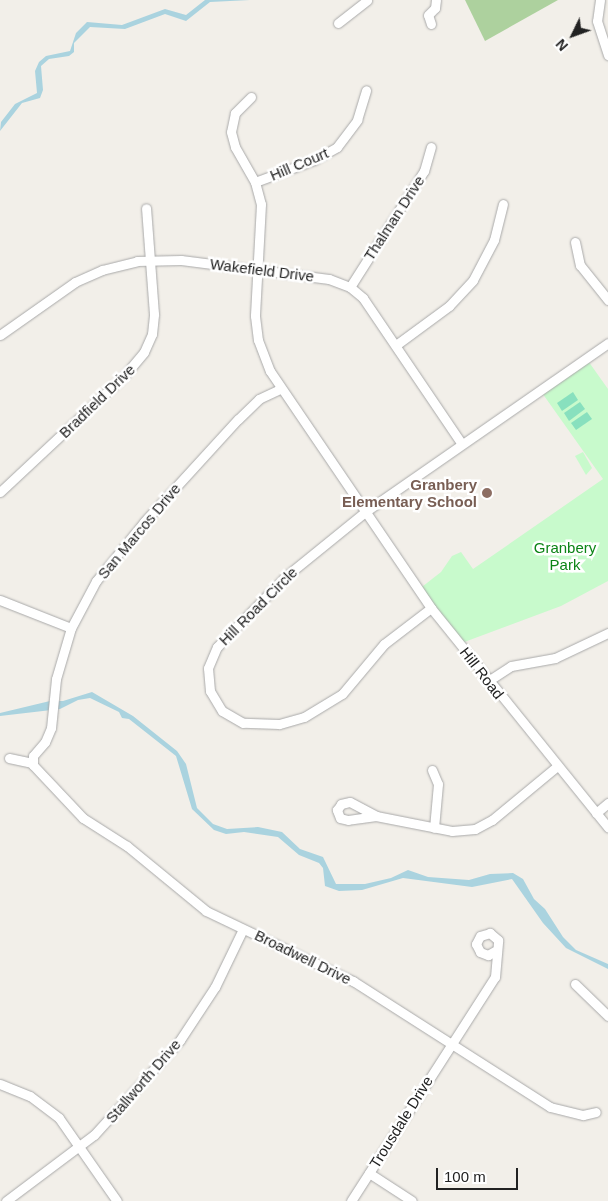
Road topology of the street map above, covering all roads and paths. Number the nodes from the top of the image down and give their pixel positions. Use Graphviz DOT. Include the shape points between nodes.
graph roads {
  1 [pos="367,0"];
  2 [pos="436,0"];
  3 [pos="600,0"];
  4 [pos="338,23"];
  5 [pos="431,24"];
  6 [pos="608,55"];
  7 [pos="366,90"];
  8 [pos="251,97"];
  9 [pos="431,147"];
  10 [pos="256,182"];
  11 [pos="503,204"];
  12 [pos="146,208"];
  13 [pos="575,242"];
  14 [pos="149,260"];
  15 [pos="257,270"];
  16 [pos="350,287"];
  17 [pos="608,300"];
  18 [pos="0,335"];
  19 [pos="608,343"];
  20 [pos="396,345"];
  21 [pos="280,389"];
  22 [pos="462,444"];
  23 [pos="0,492"];
  24 [pos="365,512"];
  25 [pos="0,600"];
  26 [pos="431,608"];
  27 [pos="71,628"];
  28 [pos="608,634"];
  29 [pos="488,681"];
  30 [pos="10,758"];
  31 [pos="32,762"];
  32 [pos="556,767"];
  33 [pos="432,770"];
  34 [pos="608,803"];
  35 [pos="596,813"];
  36 [pos="376,816"];
  37 [pos="608,827"];
  38 [pos="434,828"];
  39 [pos="243,929"];
  40 [pos="495,951"];
  41 [pos="575,984"];
  42 [pos="608,1016"];
  43 [pos="452,1044"];
  44 [pos="0,1084"];
  45 [pos="596,1112"];
  46 [pos="80,1146"];
  47 [pos="369,1173"];
  48 [pos="6,1201"];
  49 [pos="117,1201"];
  50 [pos="350,1201"];
  51 [pos="412,1201"];
  1 -- 4 [label="street"];
  2 -- 5 [label="street" via="435,8 428,15"];
  3 -- 6 [label="street" via="597,22"];
  7 -- 10 [label="street, Hill Court" via="355,125 332,151"];
  8 -- 10 [label="street, Hill Court" via="236,113 231,132 235,147"];
  9 -- 16 [label="street, Thalman Drive" via="424,171"];
  10 -- 15 [label="street, Hill Court" via="262,222"];
  11 -- 20 [label="street" via="494,240 473,280 449,306"];
  12 -- 14 [label="street, Bradfield Drive"];
  13 -- 17 [label="street" via="580,265"];
  14 -- 15 [label="street, Wakefield Drive" via="190,260"];
  14 -- 18 [label="street, Wakefield Drive" via="114,266 83,278"];
  14 -- 23 [label="street, Bradfield Drive" via="153,321 150,338 141,357"];
  15 -- 16 [label="street, Wakefield Drive" via="329,278"];
  15 -- 21 [label="street, Hill Road" via="257,332 266,361"];
  16 -- 20 [label="street, Wakefield Drive" via="363,298"];
  19 -- 22 [label="street"];
  20 -- 22 [label="street, Wakefield Drive"];
  21 -- 24 [label="street, Hill Road"];
  21 -- 27 [label="street, San Marcos Drive" via="249,408 144,522 101,574"];
  22 -- 24 [label="street"];
  24 -- 26 [label="street, Hill Road"];
  24 -- 26 [label="street, Hill Road Circle" via="284,577 220,644 208,668 214,701 230,717 250,725 278,724 304,717 342,694 384,644"];
  25 -- 27 [label="street"];
  26 -- 29 [label="street, Hill Road"];
  27 -- 31 [label="street, San Marcos Drive" via="59,666 48,735"];
  28 -- 29 [label="street" via="551,660 511,666"];
  29 -- 32 [label="street, Hill Road"];
  30 -- 31 [label="street"];
  31 -- 39 [label="street, Broadwell Drive" via="84,818 127,846 200,906"];
  32 -- 35 [label="street, Hill Road"];
  32 -- 38 [label="street" via="482,826 462,831"];
  33 -- 38 [label="street" via="438,784"];
  34 -- 35 [label="street"];
  35 -- 37 [label="street, Hill Road"];
  36 -- 38 [label="street"];
  39 -- 43 [label="street, Broadwell Drive" via="342,974"];
  39 -- 46 [label="street, Stallworth Drive" via="215,987 190,1026 111,1118"];
  40 -- 43 [label="street, Trousdale Drive" via="498,966 495,977"];
  41 -- 42 [label="street"];
  43 -- 45 [label="street, Broadwell Drive" via="556,1110 583,1115"];
  43 -- 47 [label="street, Trousdale Drive"];
  44 -- 46 [label="street" via="26,1094 48,1109"];
  46 -- 48 [label="street, Stallworth Drive"];
  46 -- 49 [label="street"];
  47 -- 50 [label="street, Trousdale Drive"];
  47 -- 51 [label="street"];
}
